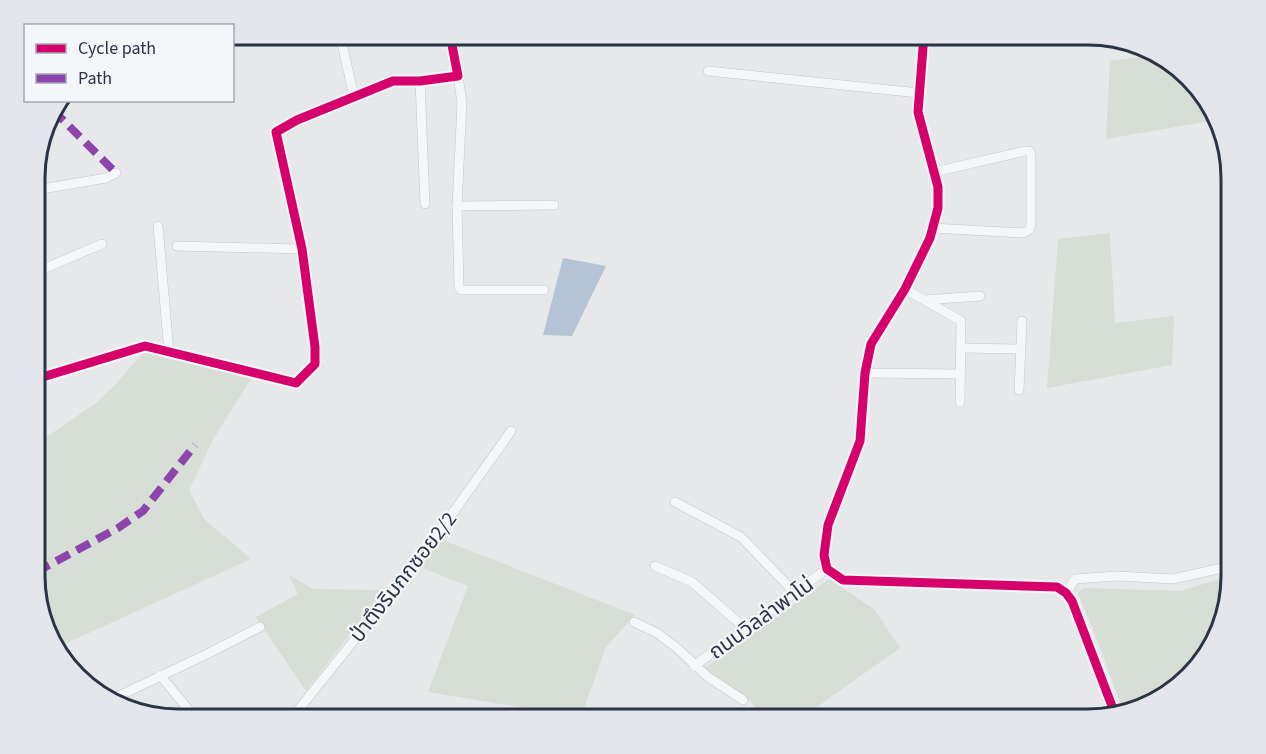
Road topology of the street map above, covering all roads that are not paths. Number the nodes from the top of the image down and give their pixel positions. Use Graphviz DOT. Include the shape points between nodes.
graph roads {
  1 [pos="342,45"];
  2 [pos="452,45"];
  3 [pos="923,45"];
  4 [pos="708,71"];
  5 [pos="458,76"];
  6 [pos="420,81"];
  7 [pos="920,93"];
  8 [pos="354,96"];
  9 [pos="934,172"];
  10 [pos="116,173"];
  11 [pos="45,188"];
  12 [pos="425,204"];
  13 [pos="554,205"];
  14 [pos="457,206"];
  15 [pos="158,226"];
  16 [pos="932,228"];
  17 [pos="102,244"];
  18 [pos="177,246"];
  19 [pos="302,249"];
  20 [pos="45,268"];
  21 [pos="905,289"];
  22 [pos="544,290"];
  23 [pos="980,296"];
  24 [pos="924,300"];
  25 [pos="1022,321"];
  26 [pos="961,348"];
  27 [pos="1020,349"];
  28 [pos="169,352"];
  29 [pos="865,373"];
  30 [pos="960,374"];
  31 [pos="45,376"];
  32 [pos="1019,390"];
  33 [pos="960,402"];
  34 [pos="511,431"];
  35 [pos="675,502"];
  36 [pos="655,566"];
  37 [pos="1221,568"];
  38 [pos="827,569"];
  39 [pos="795,592"];
  40 [pos="1066,593"];
  41 [pos="634,622"];
  42 [pos="260,627"];
  43 [pos="746,629"];
  44 [pos="694,666"];
  45 [pos="160,675"];
  46 [pos="120,695"];
  47 [pos="743,700"];
  48 [pos="1112,706"];
  49 [pos="187,709"];
  50 [pos="299,709"];
  1 -- 8 [label="street"];
  2 -- 5 [label="street"];
  3 -- 7 [label="street"];
  4 -- 7 [label="street"];
  5 -- 6 [label="street"];
  5 -- 14 [label="street" via="462,103"];
  6 -- 8 [label="street" via="393,81"];
  6 -- 12 [label="street"];
  7 -- 9 [label="street" via="918,112"];
  8 -- 19 [label="street" via="276,132"];
  9 -- 16 [label="street" via="938,208"];
  9 -- 16 [label="street" via="1029,151 1031,225 1024,233"];
  10 -- 11 [label="street"];
  13 -- 14 [label="street"];
  14 -- 22 [label="street" via="461,290"];
  15 -- 28 [label="street"];
  16 -- 21 [label="street"];
  17 -- 20 [label="street"];
  18 -- 19 [label="street"];
  19 -- 28 [label="street" via="315,364 296,382"];
  21 -- 24 [label="street"];
  21 -- 29 [label="street" via="871,344"];
  23 -- 24 [label="street"];
  24 -- 26 [label="street" via="962,321"];
  25 -- 27 [label="street"];
  26 -- 27 [label="street"];
  26 -- 30 [label="street"];
  27 -- 32 [label="street"];
  28 -- 31 [label="street" via="145,346"];
  29 -- 30 [label="street"];
  29 -- 38 [label="street" via="860,441 828,525 824,555"];
  30 -- 33 [label="street"];
  34 -- 50 [label="street, ป่าตึงริมกกซอย2/2" via="425,552"];
  35 -- 39 [label="street" via="741,537"];
  36 -- 43 [label="street" via="692,582"];
  37 -- 40 [label="street" via="1173,579 1075,579"];
  38 -- 39 [label="street, ถนนวิลล่าพาโน่"];
  38 -- 40 [label="street" via="843,580 1057,587"];
  39 -- 43 [label="street, ถนนวิลล่าพาโน่"];
  40 -- 48 [label="street"];
  41 -- 44 [label="street" via="657,633"];
  42 -- 45 [label="street"];
  43 -- 44 [label="street, ถนนวิลล่าพาโน่"];
  44 -- 47 [label="street"];
  45 -- 46 [label="street"];
  45 -- 49 [label="street"];
}
